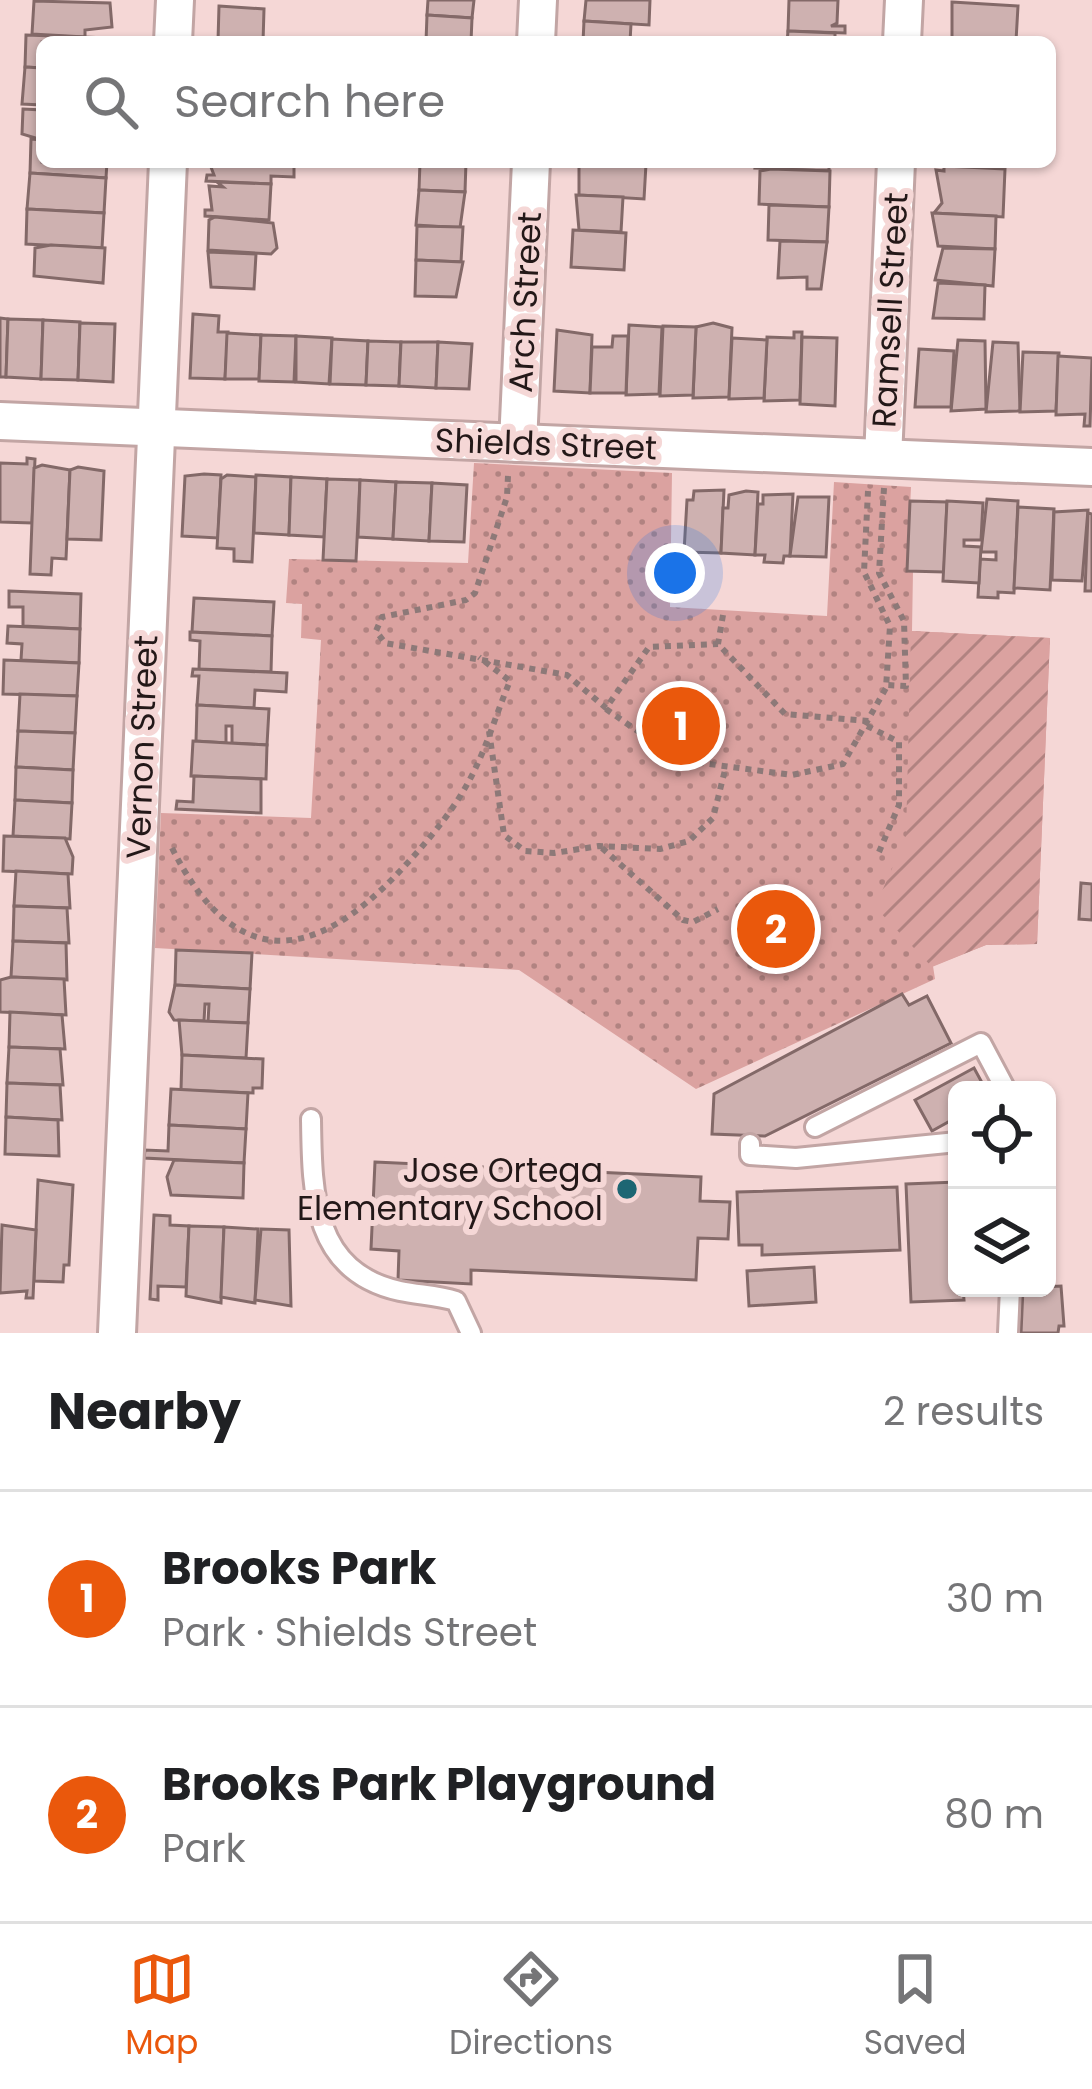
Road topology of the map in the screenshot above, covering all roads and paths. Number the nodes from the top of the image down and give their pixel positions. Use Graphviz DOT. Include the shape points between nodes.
graph roads {
  1 [pos="175,0"];
  2 [pos="538,0"];
  3 [pos="904,0"];
  4 [pos="173,36"];
  5 [pos="536,36"];
  6 [pos="902,36"];
  7 [pos="168,168"];
  8 [pos="531,168"];
  9 [pos="896,168"];
  10 [pos="0,421"];
  11 [pos="156,428"];
  12 [pos="513,454"];
  13 [pos="880,458"];
  14 [pos="1092,467"];
  15 [pos="723,615"];
  16 [pos="718,644"];
  17 [pos="476,655"];
  18 [pos="886,685"];
  19 [pos="606,708"];
  20 [pos="868,723"];
  21 [pos="489,728"];
  22 [pos="726,766"];
  23 [pos="170,842"];
  24 [pos="599,846"];
  25 [pos="879,852"];
  26 [pos="718,909"];
  27 [pos="1001,1081"];
  28 [pos="310,1119"];
  29 [pos="815,1126"];
  30 [pos="948,1143"];
  31 [pos="750,1144"];
  32 [pos="1010,1297"];
  33 [pos="117,1333"];
  34 [pos="471,1333"];
  35 [pos="1008,1333"];
  1 -- 4 [label="street"];
  2 -- 5 [label="street"];
  3 -- 6 [label="street"];
  7 -- 11 [label="street, Vernon Street"];
  8 -- 12 [label="street, Arch Street"];
  9 -- 13 [label="street, Ramsell Street"];
  10 -- 11 [label="street, Shields Street"];
  11 -- 12 [label="street, Shields Street"];
  11 -- 33 [label="street, Vernon Street"];
  12 -- 13 [label="street, Shields Street"];
  12 -- 17 [label="path" via="475,592 382,617 376,632 397,648"];
  13 -- 14 [label="street, Shields Street"];
  13 -- 18 [label="path" via="864,572 890,626"];
  13 -- 18 [label="path" via="879,573 904,621 906,686"];
  15 -- 16 [label="path"];
  16 -- 19 [label="path" via="649,647"];
  16 -- 20 [label="path" via="785,714"];
  17 -- 19 [label="path" via="567,675"];
  17 -- 21 [label="path" via="510,681"];
  18 -- 20 [label="path"];
  19 -- 22 [label="path" via="679,760"];
  20 -- 22 [label="path" via="843,764 792,775"];
  20 -- 25 [label="path" via="898,742 899,805"];
  21 -- 23 [label="path" via="477,766 431,841 375,898 308,940 235,929 195,893"];
  21 -- 24 [label="path" via="512,845 554,853"];
  22 -- 24 [label="path" via="713,818 689,841 660,849"];
  24 -- 26 [label="path" via="683,920"];
  27 -- 29 [label="lane" via="981,1043"];
  28 -- 34 [label="lane" via="323,1237 347,1267 378,1283 456,1301"];
  30 -- 31 [label="lane" via="796,1158 750,1155"];
  32 -- 35 [label="lane"];
}
